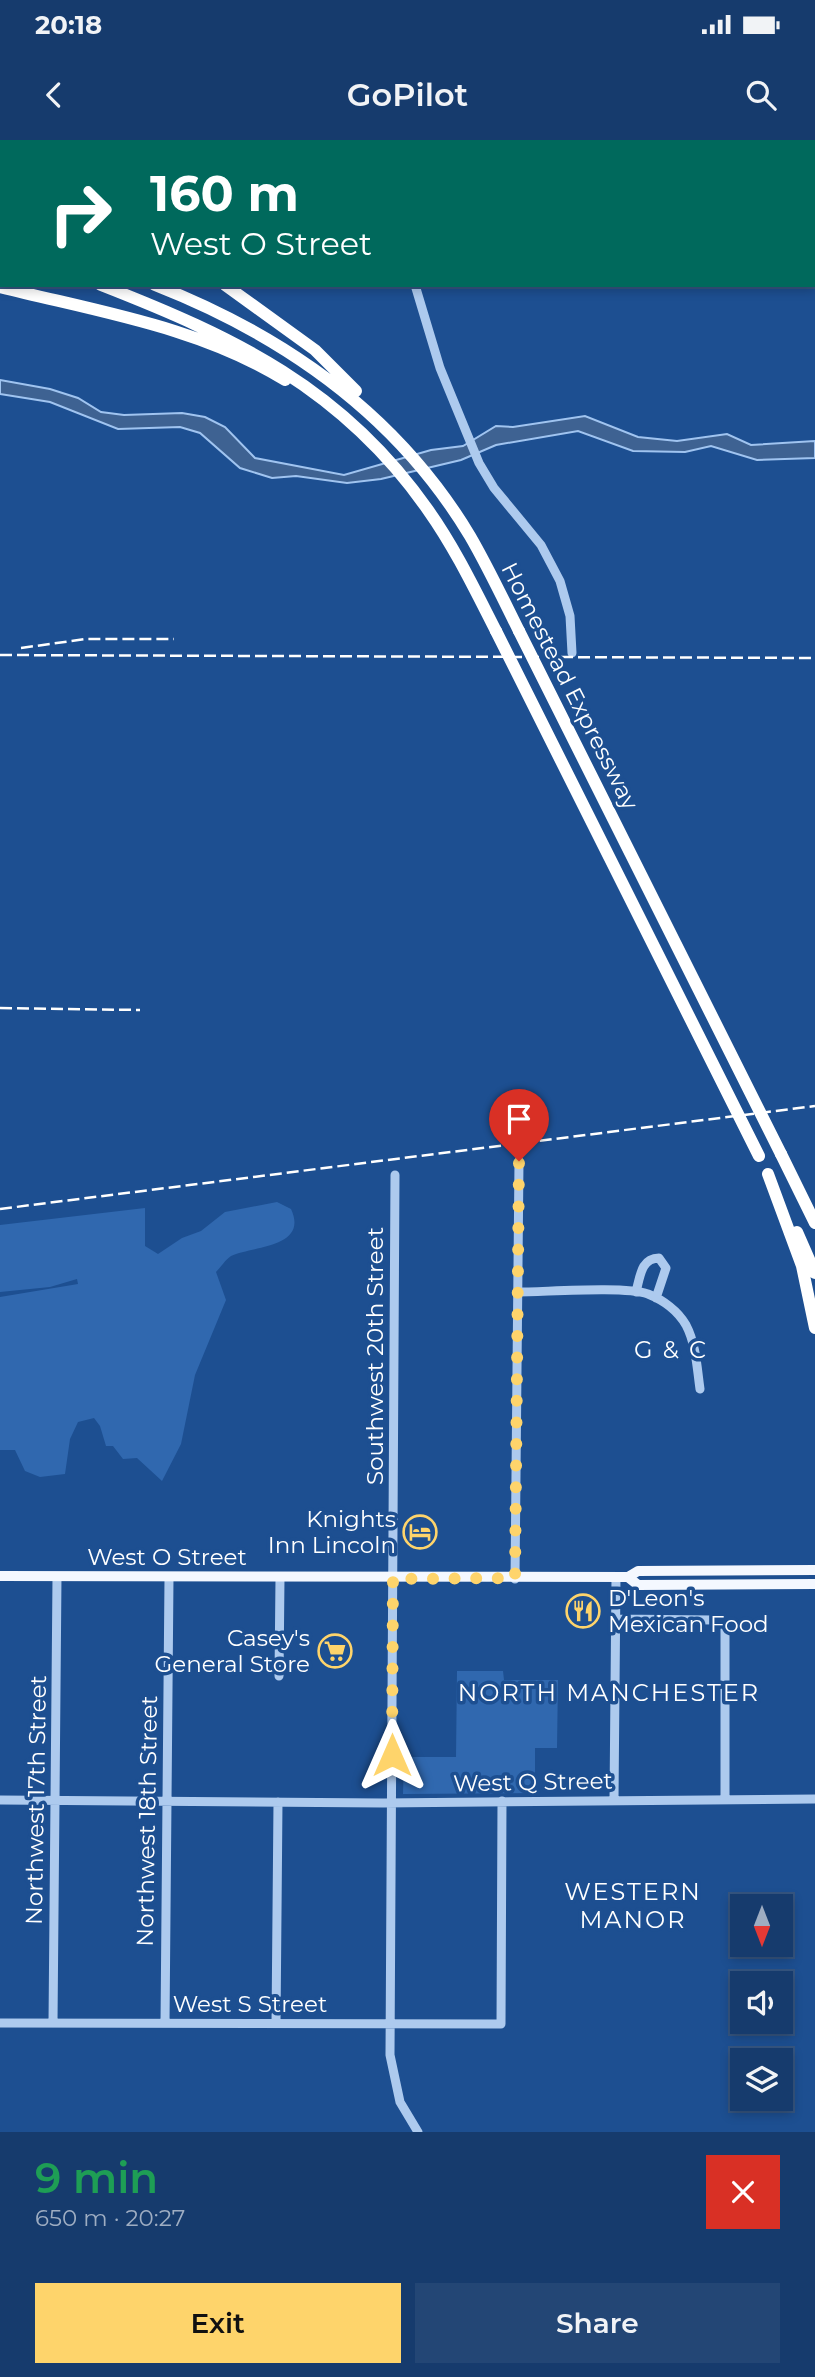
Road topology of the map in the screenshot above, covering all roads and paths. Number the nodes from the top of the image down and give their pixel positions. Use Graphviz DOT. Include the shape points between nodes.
graph roads {
  1 [pos="0,287"];
  2 [pos="106,287"];
  3 [pos="160,287"];
  4 [pos="228,287"];
  5 [pos="416,287"];
  6 [pos="330,404"];
  7 [pos="384,427"];
  8 [pos="572,653"];
  9 [pos="519,1161"];
  10 [pos="768,1174"];
  11 [pos="395,1175"];
  12 [pos="795,1181"];
  13 [pos="815,1212"];
  14 [pos="815,1223"];
  15 [pos="815,1273"];
  16 [pos="517,1292"];
  17 [pos="636,1292"];
  18 [pos="656,1298"];
  19 [pos="815,1328"];
  20 [pos="700,1389"];
  21 [pos="815,1570"];
  22 [pos="0,1576"];
  23 [pos="57,1577"];
  24 [pos="622,1577"];
  25 [pos="169,1578"];
  26 [pos="280,1578"];
  27 [pos="515,1578"];
  28 [pos="393,1579"];
  29 [pos="815,1584"];
  30 [pos="615,1619"];
  31 [pos="279,1676"];
  32 [pos="815,1799"];
  33 [pos="0,1800"];
  34 [pos="614,1800"];
  35 [pos="725,1800"];
  36 [pos="55,1801"];
  37 [pos="166,1801"];
  38 [pos="502,1801"];
  39 [pos="278,1802"];
  40 [pos="391,1803"];
  41 [pos="0,2022"];
  42 [pos="53,2023"];
  43 [pos="165,2023"];
  44 [pos="276,2023"];
  45 [pos="389,2024"];
  46 [pos="418,2132"];
  1 -- 6 [label="highway" via="210,344"];
  2 -- 6 [label="highway" via="240,344"];
  3 -- 7 [label="highway, Homestead Expressway" via="281,345 323,373"];
  4 -- 7 [label="highway" via="315,350 367,401"];
  5 -- 8 [label="street" via="440,368 479,463 551,562 566,598"];
  6 -- 10 [label="highway, Homestead Expressway, bridge" via="394,466 460,561"];
  7 -- 12 [label="highway, Homestead Expressway, bridge" via="448,503 470,537"];
  9 -- 16 [label="street"];
  10 -- 15 [label="highway, Homestead Expressway"];
  10 -- 19 [label="highway" via="802,1266"];
  11 -- 28 [label="street, Southwest 20th Street"];
  12 -- 13 [label="highway"];
  12 -- 14 [label="highway, Homestead Expressway"];
  16 -- 17 [label="street"];
  16 -- 27 [label="street"];
  17 -- 18 [label="street"];
  17 -- 18 [label="street" via="645,1264 659,1258 666,1268"];
  18 -- 20 [label="street" via="686,1326"];
  21 -- 24 [label="main road, West O Street" via="638,1571"];
  22 -- 23 [label="main road, West O Street"];
  23 -- 25 [label="main road, West O Street"];
  23 -- 36 [label="street, Northwest 17th Street"];
  24 -- 27 [label="main road, West O Street"];
  24 -- 29 [label="main road, West O Street" via="638,1585"];
  24 -- 30 [label="street"];
  25 -- 26 [label="main road, West O Street"];
  25 -- 37 [label="street, Northwest 18th Street"];
  26 -- 28 [label="main road, West O Street"];
  26 -- 31 [label="street"];
  27 -- 28 [label="main road, West O Street"];
  28 -- 40 [label="street, Southwest 20th Street"];
  30 -- 34 [label="street"];
  30 -- 35 [label="street" via="722,1622 727,1635"];
  32 -- 35 [label="street, West Q Street"];
  33 -- 36 [label="street, West Q Street"];
  34 -- 35 [label="street, West Q Street"];
  34 -- 38 [label="street, West Q Street"];
  36 -- 37 [label="street, West Q Street"];
  36 -- 42 [label="street, Northwest 17th Street"];
  37 -- 39 [label="street, West Q Street"];
  37 -- 43 [label="street, Northwest 18th Street"];
  38 -- 40 [label="street, West Q Street"];
  38 -- 45 [label="street, West S Street" via="501,2024"];
  39 -- 40 [label="street, West Q Street"];
  39 -- 44 [label="street"];
  40 -- 45 [label="street, Southwest 20th Street"];
  41 -- 42 [label="street, West S Street"];
  42 -- 43 [label="street, West S Street"];
  43 -- 44 [label="street, West S Street"];
  44 -- 45 [label="street, West S Street"];
  45 -- 46 [label="street, Southwest 20th Street" via="395,2087"];
}
